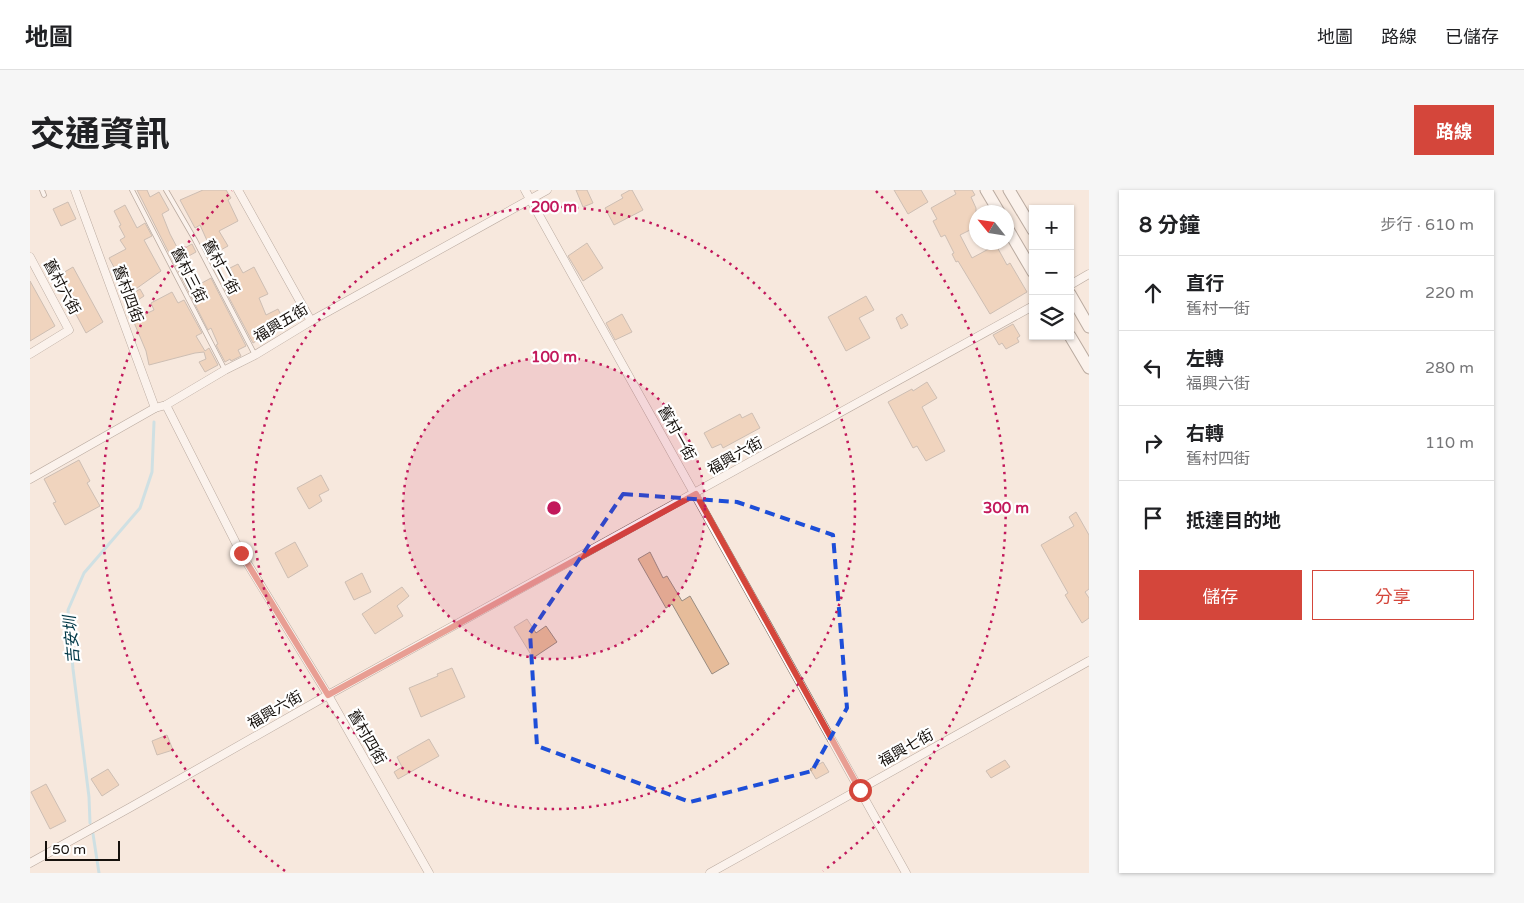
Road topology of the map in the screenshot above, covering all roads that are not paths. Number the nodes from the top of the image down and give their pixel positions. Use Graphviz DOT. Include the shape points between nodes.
graph roads {
  1 [pos="42,190"];
  2 [pos="75,190"];
  3 [pos="132,190"];
  4 [pos="166,190"];
  5 [pos="238,190"];
  6 [pos="525,190"];
  7 [pos="547,190"];
  8 [pos="986,190"];
  9 [pos="1009,190"];
  10 [pos="44,195"];
  11 [pos="530,199"];
  12 [pos="995,205"];
  13 [pos="1029,223"];
  14 [pos="1014,240"];
  15 [pos="30,257"];
  16 [pos="1029,265"];
  17 [pos="1089,274"];
  18 [pos="1074,283"];
  19 [pos="1071,295"];
  20 [pos="1029,308"];
  21 [pos="311,321"];
  22 [pos="1089,327"];
  23 [pos="1072,340"];
  24 [pos="30,354"];
  25 [pos="255,355"];
  26 [pos="1089,368"];
  27 [pos="225,370"];
  28 [pos="166,405"];
  29 [pos="155,408"];
  30 [pos="30,479"];
  31 [pos="696,494"];
  32 [pos="1089,661"];
  33 [pos="328,695"];
  34 [pos="860,790"];
  35 [pos="30,863"];
  36 [pos="429,873"];
  37 [pos="710,873"];
  38 [pos="906,873"];
  1 -- 10 [label="lane"];
  2 -- 29 [label="street, 舊村四街"];
  3 -- 27 [label="lane, 舊村三街"];
  4 -- 25 [label="lane, 舊村二街"];
  5 -- 21 [label="street"];
  6 -- 11 [label="street, 舊村一街"];
  7 -- 11 [label="street, 福興五街"];
  8 -- 12 [label="street"];
  9 -- 13 [label="street"];
  11 -- 21 [label="street, 福興五街"];
  11 -- 31 [label="street, 舊村一街"];
  14 -- 16 [label="street"];
  15 -- 24 [label="street, 舊村六街" via="69,330"];
  17 -- 18 [label="street"];
  19 -- 22 [label="street"];
  20 -- 31 [label="street, 福興六街"];
  21 -- 25 [label="street, 福興五街"];
  23 -- 26 [label="street"];
  25 -- 27 [label="street, 福興五街"];
  27 -- 28 [label="street, 福興五街"];
  28 -- 29 [label="street, 福興五街"];
  28 -- 33 [label="street, 舊村四街" via="241,553"];
  29 -- 30 [label="street, 福興五街"];
  31 -- 33 [label="street, 福興六街"];
  31 -- 34 [label="street, 舊村一街"];
  32 -- 34 [label="street, 福興七街"];
  33 -- 35 [label="street, 福興六街"];
  33 -- 36 [label="street, 舊村四街"];
  34 -- 37 [label="street, 福興七街"];
  34 -- 38 [label="street, 舊村一街"];
}
